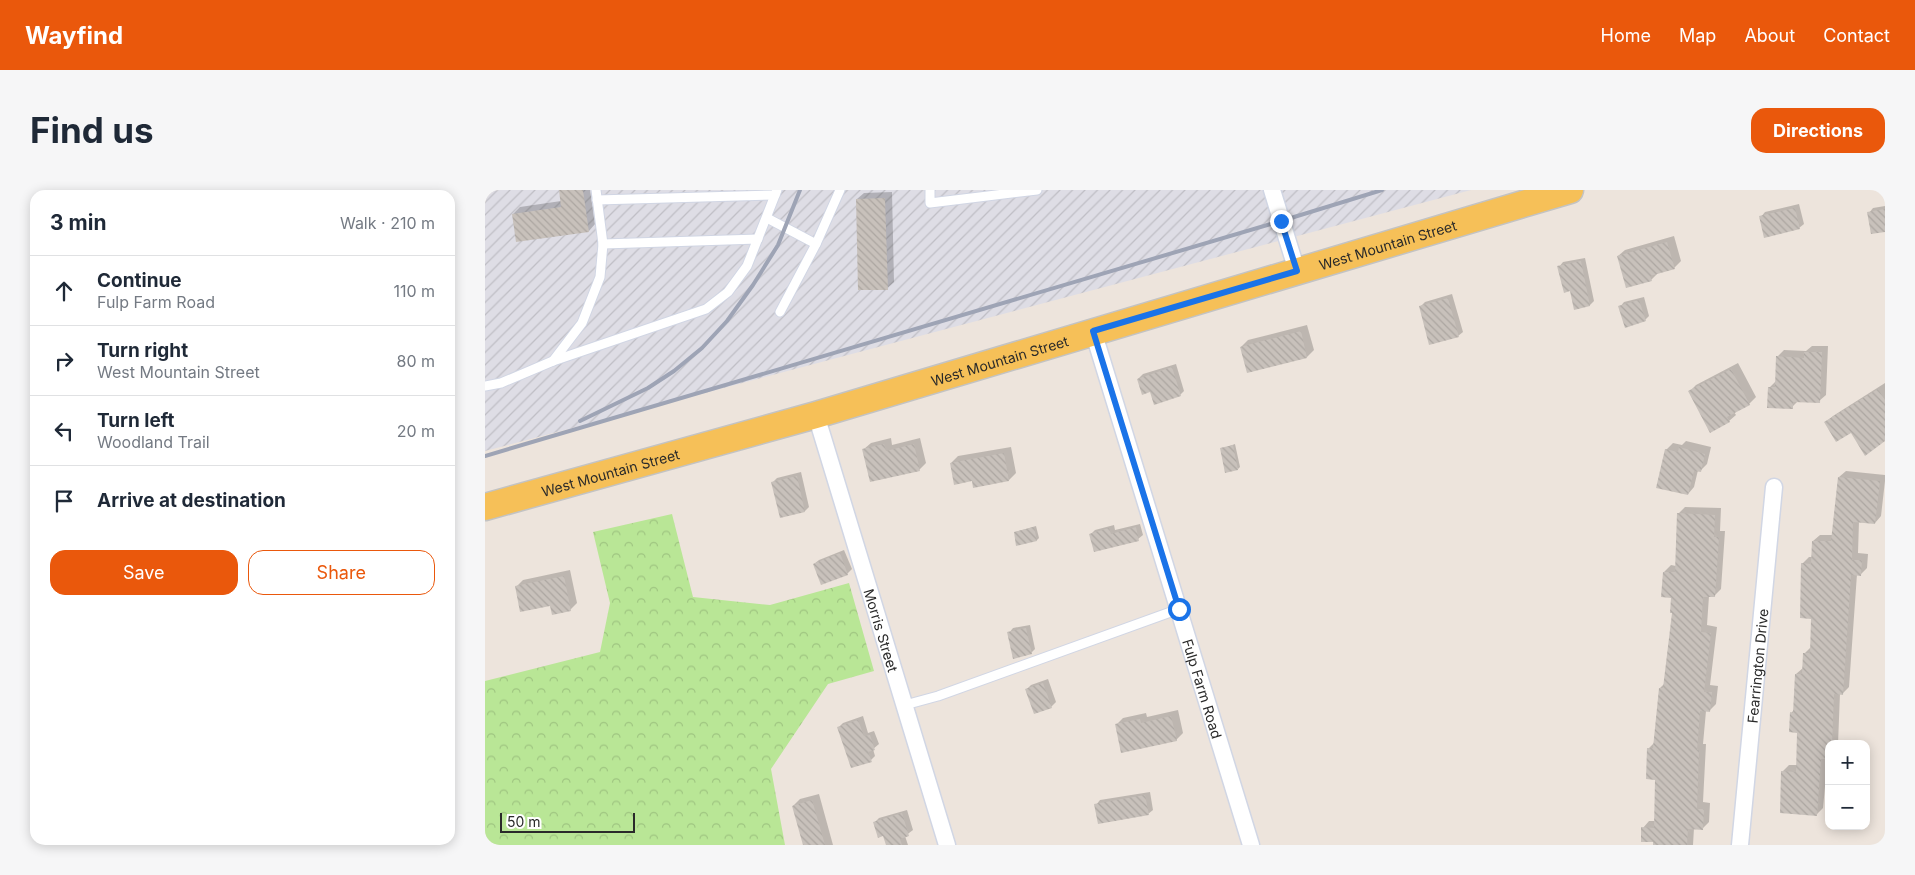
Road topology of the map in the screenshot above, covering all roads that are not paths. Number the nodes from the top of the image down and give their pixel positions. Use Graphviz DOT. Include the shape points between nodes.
graph roads {
  1 [pos="596,190"];
  2 [pos="840,190"];
  3 [pos="930,190"];
  4 [pos="1037,190"];
  5 [pos="1272,190"];
  6 [pos="1570,190"];
  7 [pos="776,193"];
  8 [pos="597,200"];
  9 [pos="767,218"];
  10 [pos="758,239"];
  11 [pos="603,244"];
  12 [pos="816,244"];
  13 [pos="1297,271"];
  14 [pos="780,312"];
  15 [pos="1093,331"];
  16 [pos="553,361"];
  17 [pos="485,386"];
  18 [pos="816,415"];
  19 [pos="1774,487"];
  20 [pos="485,507"];
  21 [pos="1179,609"];
  22 [pos="905,705"];
  23 [pos="947,845"];
  24 [pos="1251,845"];
  25 [pos="1740,845"];
  1 -- 8 [label="lane"];
  2 -- 12 [label="lane"];
  3 -- 4 [label="lane" via="930,203"];
  5 -- 13 [label="street"];
  6 -- 13 [label="main road, West Mountain Street"];
  7 -- 8 [label="lane"];
  7 -- 9 [label="lane"];
  8 -- 11 [label="lane"];
  9 -- 10 [label="lane"];
  9 -- 12 [label="lane"];
  10 -- 11 [label="lane"];
  10 -- 16 [label="lane" via="747,266 728,292 705,309"];
  11 -- 16 [label="lane" via="600,276 582,324"];
  12 -- 14 [label="lane"];
  13 -- 15 [label="main road, West Mountain Street"];
  15 -- 18 [label="main road, West Mountain Street"];
  15 -- 21 [label="street, Fulp Farm Road"];
  16 -- 17 [label="lane" via="501,383"];
  18 -- 20 [label="main road, West Mountain Street"];
  18 -- 22 [label="street, Morris Street"];
  19 -- 25 [label="street, Fearrington Drive"];
  21 -- 22 [label="lane"];
  21 -- 24 [label="street, Fulp Farm Road"];
  22 -- 23 [label="street, Morris Street"];
}
